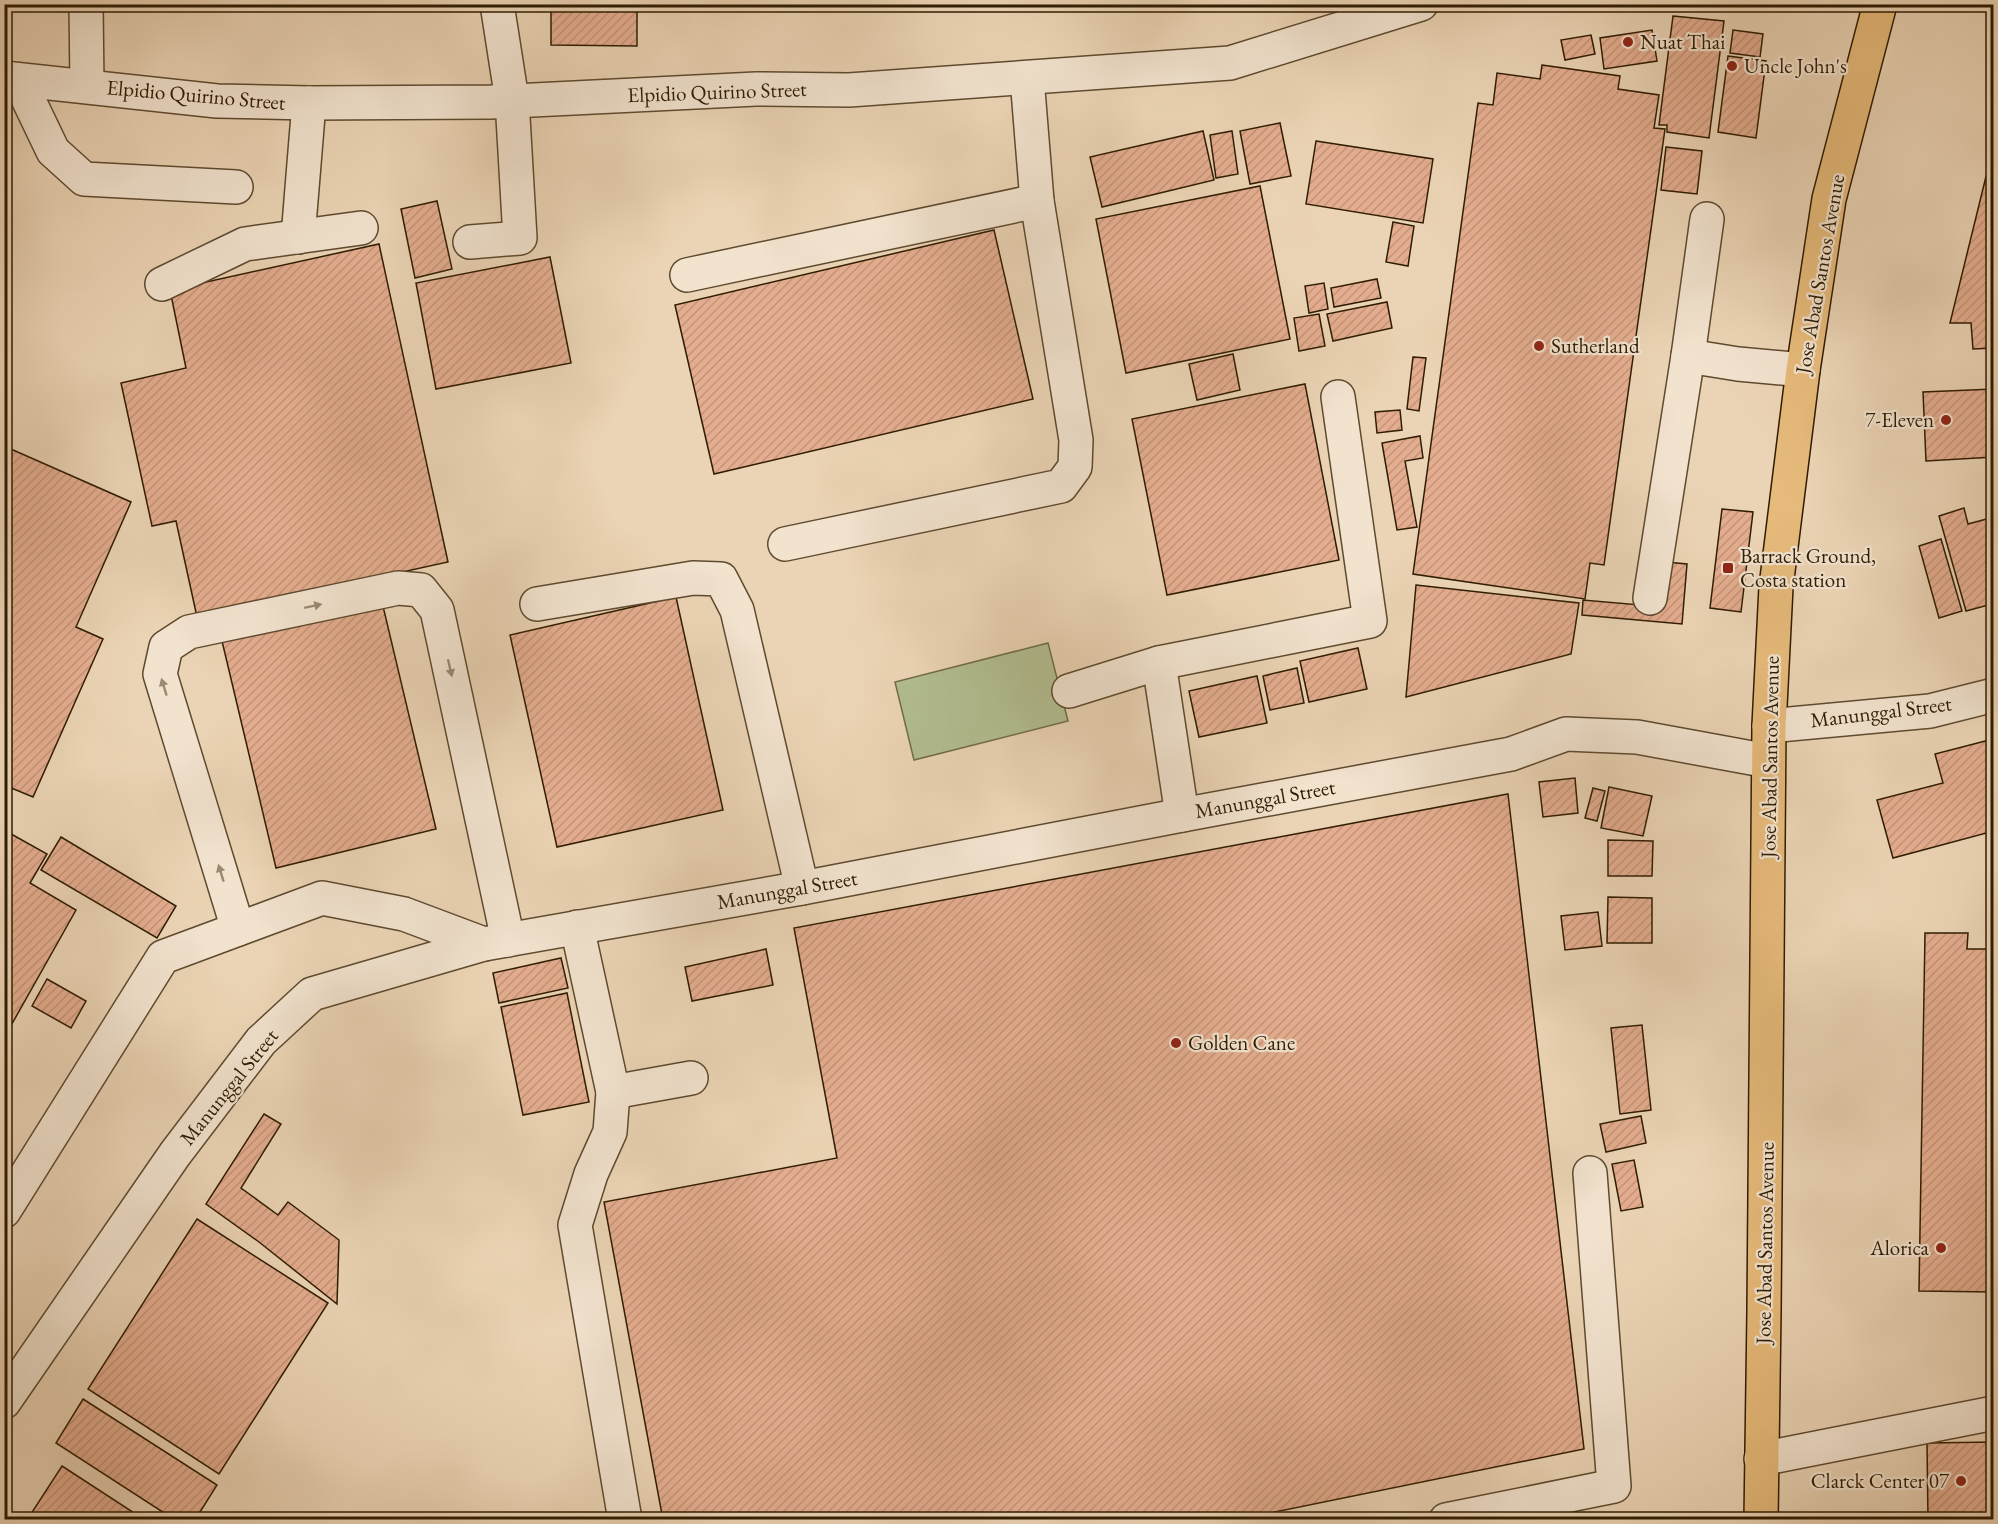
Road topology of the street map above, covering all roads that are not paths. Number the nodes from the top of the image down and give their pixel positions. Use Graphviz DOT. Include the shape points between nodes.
graph roads {
  1 [pos="86,4"];
  2 [pos="497,4"];
  3 [pos="1421,4"];
  4 [pos="1880,4"];
  5 [pos="1356,14"];
  6 [pos="1026,78"];
  7 [pos="12,79"];
  8 [pos="87,86"];
  9 [pos="512,100"];
  10 [pos="309,103"];
  11 [pos="236,188"];
  12 [pos="1037,201"];
  13 [pos="1707,219"];
  14 [pos="361,228"];
  15 [pos="298,237"];
  16 [pos="470,242"];
  17 [pos="687,275"];
  18 [pos="162,284"];
  19 [pos="1689,357"];
  20 [pos="1803,370"];
  21 [pos="1338,397"];
  22 [pos="785,544"];
  23 [pos="1650,598"];
  24 [pos="537,604"];
  25 [pos="1159,663"];
  26 [pos="1070,691"];
  27 [pos="1994,694"];
  28 [pos="1769,726"];
  29 [pos="1768,760"];
  30 [pos="1182,814"];
  31 [pos="801,888"];
  32 [pos="577,927"];
  33 [pos="238,929"];
  34 [pos="496,942"];
  35 [pos="691,1078"];
  36 [pos="613,1092"];
  37 [pos="1590,1173"];
  38 [pos="4,1211"];
  39 [pos="4,1402"];
  40 [pos="1994,1413"];
  41 [pos="1761,1459"];
  42 [pos="625,1520"];
  43 [pos="1446,1520"];
  44 [pos="1761,1520"];
  1 -- 8 [label="street"];
  2 -- 9 [label="street"];
  3 -- 5 [label="street, Elpidio Quirino Street"];
  4 -- 20 [label="main road, Jose Abad Santos Avenue" via="1829,199"];
  5 -- 6 [label="street, Elpidio Quirino Street" via="1230,63"];
  6 -- 9 [label="street, Elpidio Quirino Street" via="849,90 756,89"];
  6 -- 12 [label="street"];
  7 -- 8 [label="street, Elpidio Quirino Street"];
  7 -- 11 [label="street" via="53,151 84,179"];
  8 -- 10 [label="street, Elpidio Quirino Street" via="217,101"];
  9 -- 10 [label="street, Elpidio Quirino Street"];
  9 -- 16 [label="street" via="520,238"];
  10 -- 15 [label="street"];
  12 -- 17 [label="street"];
  12 -- 22 [label="street" via="1076,440 1075,467 1061,486"];
  13 -- 19 [label="street"];
  14 -- 15 [label="street"];
  15 -- 18 [label="street" via="245,244"];
  19 -- 20 [label="street"];
  19 -- 23 [label="street"];
  20 -- 28 [label="main road, Jose Abad Santos Avenue" via="1776,587"];
  21 -- 25 [label="street" via="1370,621"];
  24 -- 31 [label="street" via="693,578 721,579 737,610"];
  25 -- 26 [label="street"];
  25 -- 30 [label="street"];
  27 -- 28 [label="street, Manunggal Street" via="1930,711"];
  28 -- 29 [label="main road, Jose Abad Santos Avenue"];
  29 -- 30 [label="street, Manunggal Street" via="1637,737 1566,734 1511,754"];
  29 -- 41 [label="main road, Jose Abad Santos Avenue"];
  30 -- 31 [label="street, Manunggal Street"];
  31 -- 32 [label="street, Manunggal Street"];
  32 -- 34 [label="street, Manunggal Street"];
  32 -- 36 [label="street"];
  33 -- 34 [label="street" via="322,898 404,914"];
  33 -- 34 [label="street, one-way" via="160,674 166,647 189,632 398,588 422,590 437,610"];
  33 -- 38 [label="street" via="163,957"];
  34 -- 39 [label="street, Manunggal Street" via="312,994 261,1041 175,1155"];
  35 -- 36 [label="street"];
  36 -- 42 [label="street" via="610,1132 575,1225"];
  37 -- 43 [label="street" via="1614,1486"];
  40 -- 41 [label="street"];
  41 -- 44 [label="main road, Jose Abad Santos Avenue"];
}
